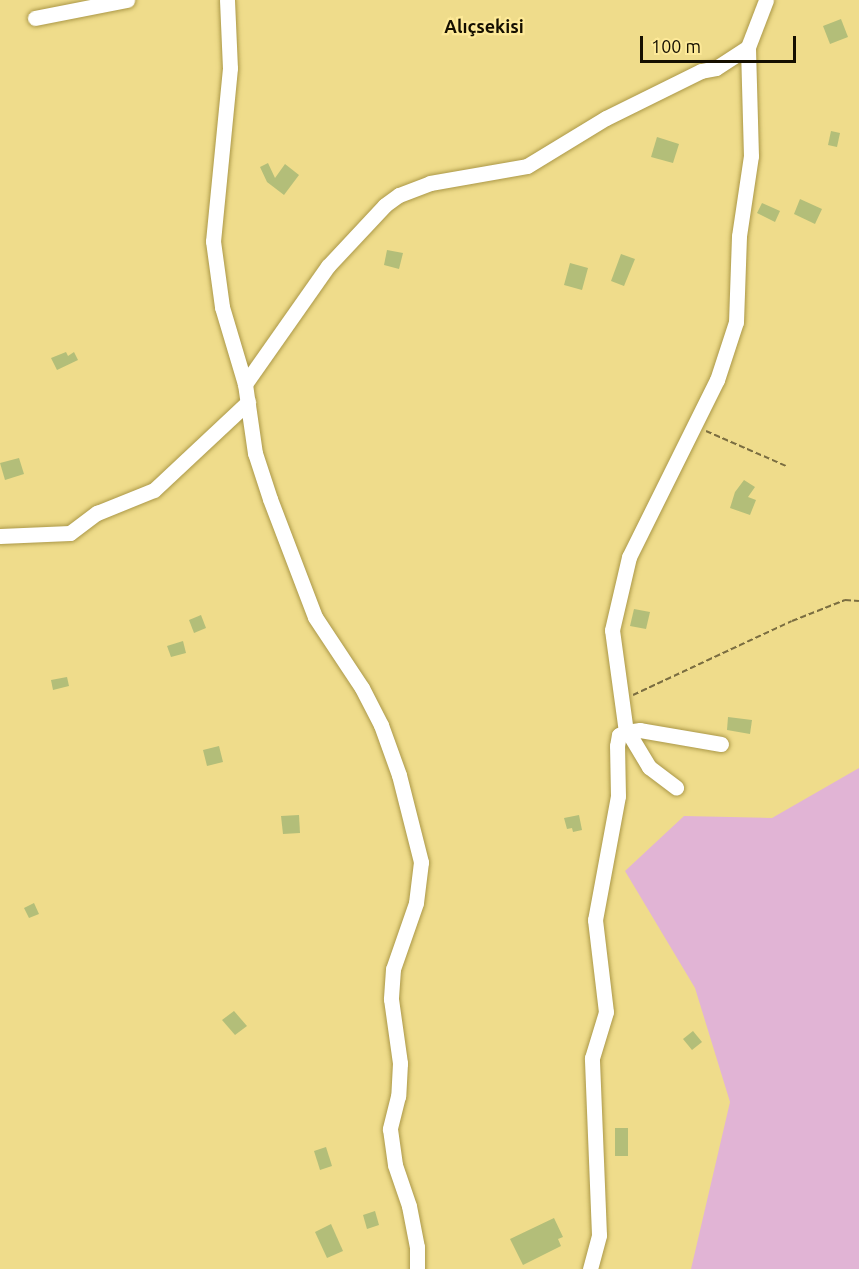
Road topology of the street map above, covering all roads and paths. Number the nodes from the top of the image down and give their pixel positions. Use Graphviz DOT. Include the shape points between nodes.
graph roads {
  1 [pos="127,0"];
  2 [pos="227,0"];
  3 [pos="766,0"];
  4 [pos="35,18"];
  5 [pos="748,47"];
  6 [pos="245,384"];
  7 [pos="248,402"];
  8 [pos="693,425"];
  9 [pos="786,466"];
  10 [pos="0,536"];
  11 [pos="859,601"];
  12 [pos="622,699"];
  13 [pos="627,732"];
  14 [pos="721,744"];
  15 [pos="676,787"];
  16 [pos="417,1269"];
  17 [pos="590,1269"];
  1 -- 4 [label="street"];
  2 -- 6 [label="street" via="230,68 213,241 222,307"];
  3 -- 5 [label="street"];
  5 -- 6 [label="street" via="716,69 701,72 606,118 528,166 430,183 399,195 328,266"];
  5 -- 8 [label="street" via="751,156 739,236 736,322 717,380"];
  6 -- 7 [label="street"];
  7 -- 10 [label="street" via="154,490 96,513 70,533"];
  7 -- 16 [label="street" via="255,453 270,500 315,616 381,725 399,775 421,862 416,903 393,969 391,999 400,1063 390,1130 417,1247"];
  8 -- 9 [label="path"];
  8 -- 12 [label="street" via="629,557 612,630"];
  11 -- 12 [label="path" via="845,600 792,621"];
  12 -- 13 [label="street"];
  13 -- 14 [label="street" via="640,730"];
  13 -- 15 [label="street" via="649,767"];
  13 -- 17 [label="street" via="620,735 616,746 618,796 595,920 606,1012 592,1058 599,1234"];
}
